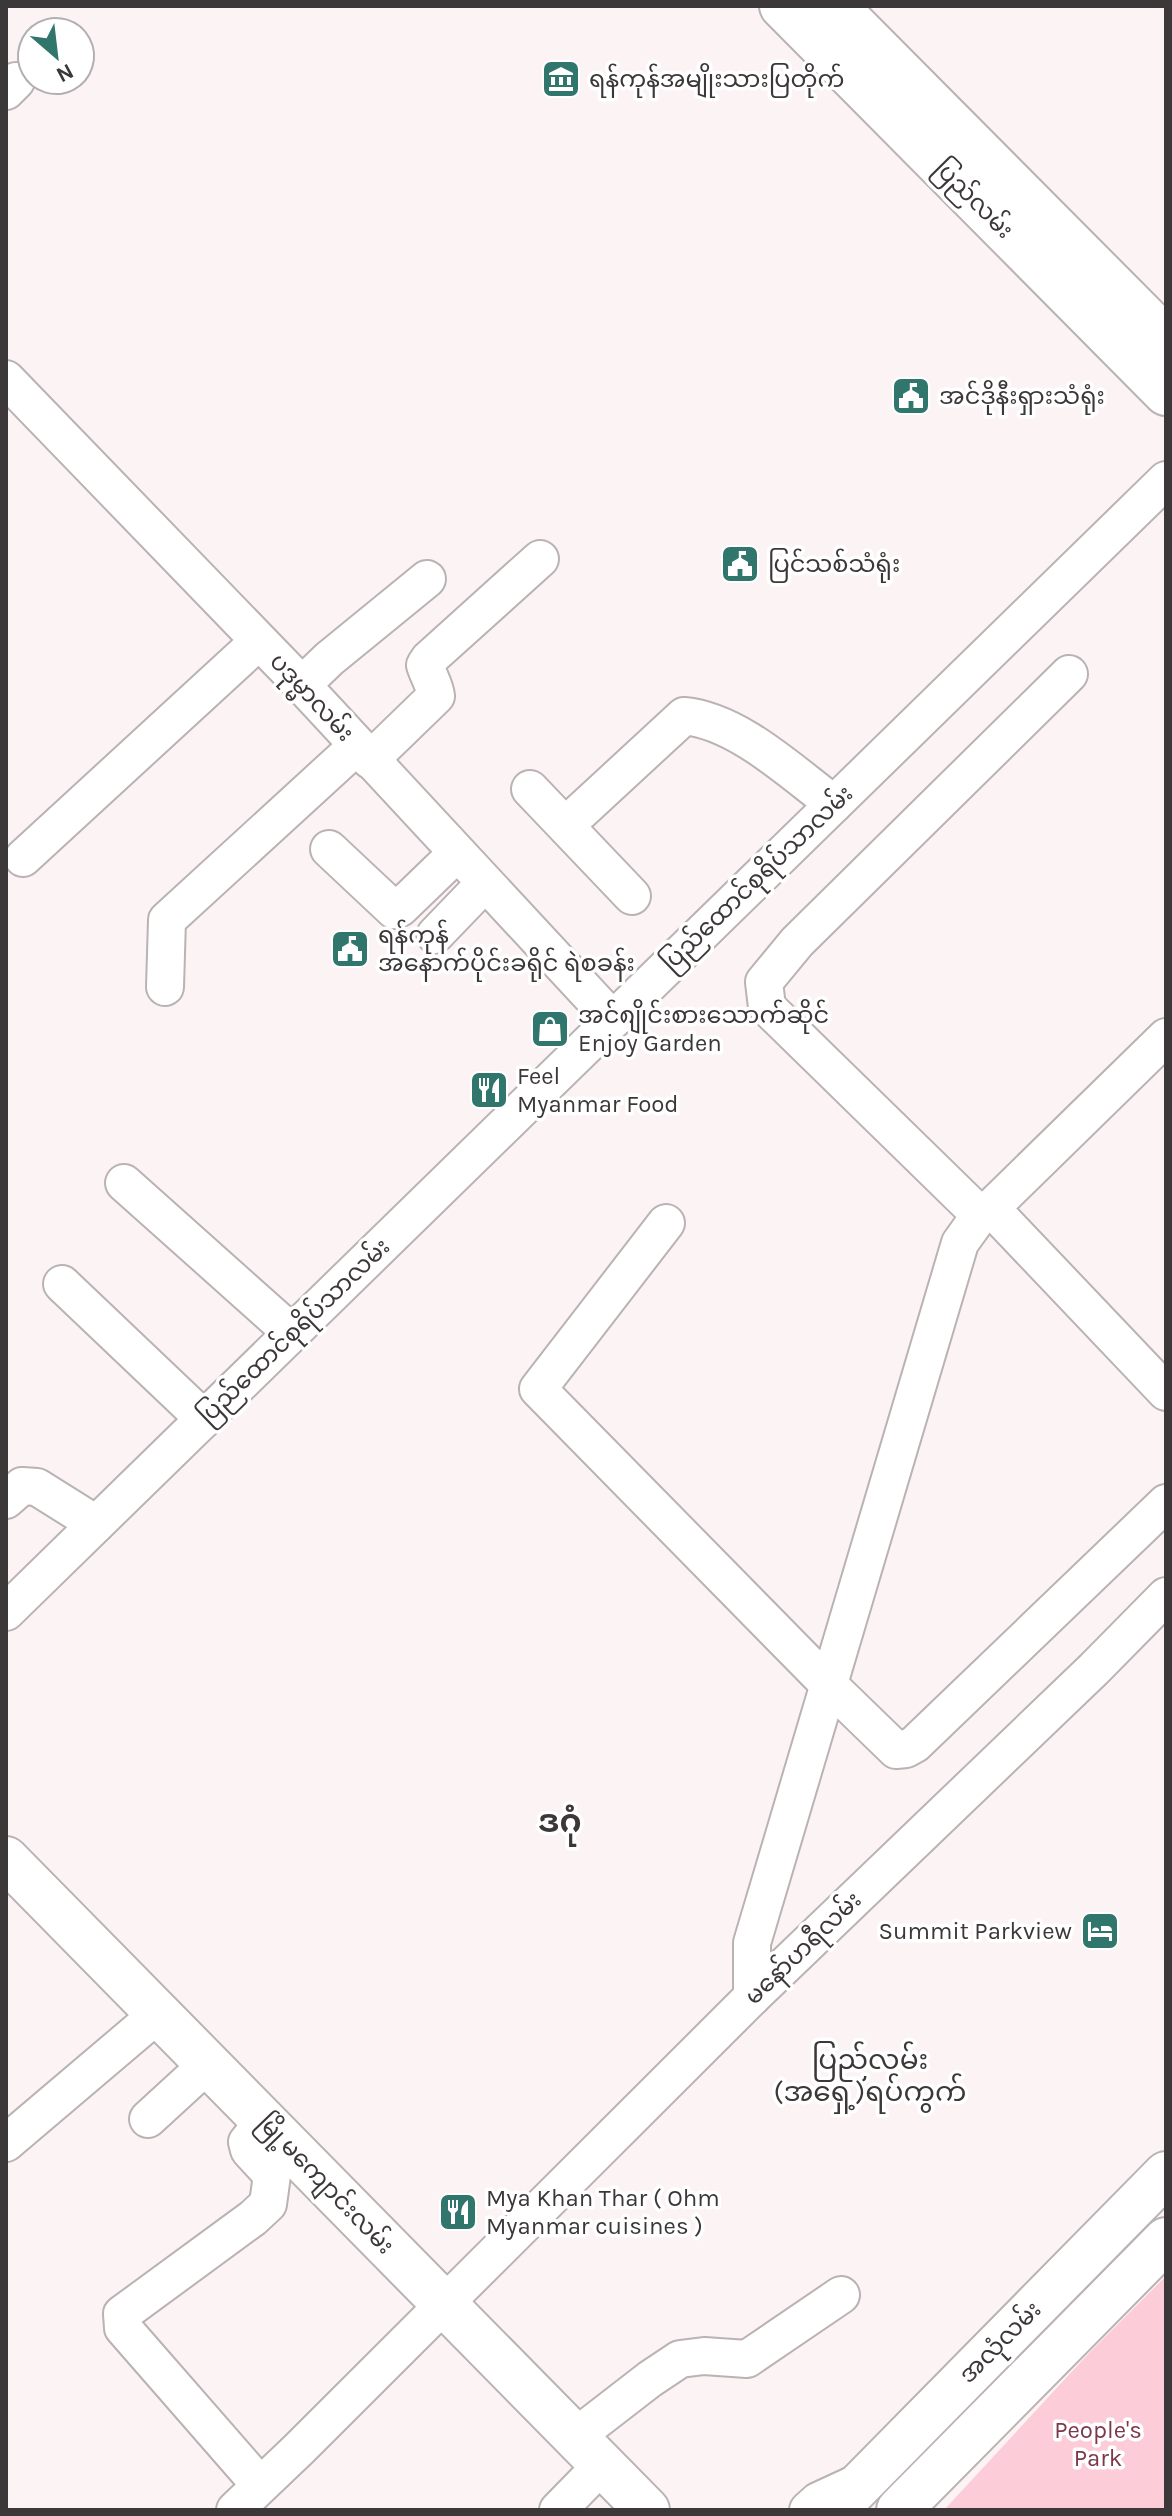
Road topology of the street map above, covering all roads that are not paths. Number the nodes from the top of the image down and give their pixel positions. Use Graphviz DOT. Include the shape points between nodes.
graph roads {
  1 [pos="782,6"];
  2 [pos="835,6"];
  3 [pos="1166,339"];
  4 [pos="6,379"];
  5 [pos="1166,393"];
  6 [pos="1166,480"];
  7 [pos="540,559"];
  8 [pos="427,579"];
  9 [pos="259,641"];
  10 [pos="1069,674"];
  11 [pos="302,685"];
  12 [pos="364,753"];
  13 [pos="530,789"];
  14 [pos="834,804"];
  15 [pos="566,825"];
  16 [pos="329,849"];
  17 [pos="457,853"];
  18 [pos="23,858"];
  19 [pos="485,883"];
  20 [pos="632,896"];
  21 [pos="435,935"];
  22 [pos="165,987"];
  23 [pos="613,1020"];
  24 [pos="1166,1037"];
  25 [pos="124,1183"];
  26 [pos="986,1212"];
  27 [pos="666,1223"];
  28 [pos="62,1284"];
  29 [pos="292,1333"];
  30 [pos="1166,1392"];
  31 [pos="204,1419"];
  32 [pos="6,1500"];
  33 [pos="1166,1503"];
  34 [pos="96,1524"];
  35 [pos="1166,1596"];
  36 [pos="6,1612"];
  37 [pos="829,1685"];
  38 [pos="6,1859"];
  39 [pos="752,1997"];
  40 [pos="158,2014"];
  41 [pos="208,2064"];
  42 [pos="148,2119"];
  43 [pos="264,2121"];
  44 [pos="6,2143"];
  45 [pos="1166,2174"];
  46 [pos="1166,2240"];
  47 [pos="841,2295"];
  48 [pos="444,2305"];
  49 [pos="588,2451"];
  50 [pos="866,2479"];
  51 [pos="247,2498"];
  52 [pos="558,2510"];
  53 [pos="647,2510"];
  54 [pos="808,2510"];
  55 [pos="835,2510"];
  56 [pos="899,2510"];
  1 -- 5 [label="main road, ပြည်လမ်း"];
  2 -- 3 [label="main road, ပြည်လမ်း"];
  4 -- 9 [label="street, ပဒုမ္မာလမ်း"];
  6 -- 14 [label="street, ပြည်ထောင်စုရိပ်သာလမ်း"];
  7 -- 12 [label="street" via="429,659 425,665 436,696"];
  8 -- 11 [label="street"];
  9 -- 11 [label="street, ပဒုမ္မာလမ်း"];
  9 -- 18 [label="street"];
  10 -- 26 [label="street" via="797,942 764,982 767,1007"];
  11 -- 12 [label="street, ပဒုမ္မာလမ်း"];
  12 -- 17 [label="street, ပဒုမ္မာလမ်း"];
  12 -- 22 [label="street" via="167,920"];
  13 -- 15 [label="street"];
  14 -- 15 [label="street" via="739,735 684,716"];
  14 -- 23 [label="street, ပြည်ထောင်စုရိပ်သာလမ်း"];
  15 -- 20 [label="street"];
  16 -- 17 [label="street" via="394,910"];
  17 -- 19 [label="street, ပဒုမ္မာလမ်း"];
  19 -- 21 [label="street"];
  19 -- 23 [label="street, ပဒုမ္မာလမ်း"];
  23 -- 29 [label="street, ပြည်ထောင်စုရိပ်သာလမ်း"];
  24 -- 26 [label="street"];
  25 -- 29 [label="street"];
  26 -- 30 [label="street"];
  26 -- 37 [label="street" via="960,1243"];
  27 -- 37 [label="street" via="538,1389"];
  28 -- 31 [label="street"];
  29 -- 31 [label="street, ပြည်ထောင်စုရိပ်သာလမ်း"];
  31 -- 34 [label="street, ပြည်ထောင်စုရိပ်သာလမ်း"];
  32 -- 34 [label="street" via="22,1486 37,1487"];
  33 -- 37 [label="street" via="906,1749 896,1750"];
  34 -- 36 [label="street, ပြည်ထောင်စုရိပ်သာလမ်း"];
  35 -- 39 [label="street, မနော်ဟရီလမ်း"];
  37 -- 39 [label="street" via="752,1943"];
  38 -- 40 [label="main road, မြို့မကျောင်းလမ်း"];
  39 -- 48 [label="street, မနော်ဟရီလမ်း"];
  40 -- 41 [label="main road, မြို့မကျောင်းလမ်း"];
  40 -- 44 [label="street"];
  41 -- 42 [label="street"];
  41 -- 43 [label="main road, မြို့မကျောင်းလမ်း"];
  43 -- 48 [label="main road, မြို့မကျောင်းလမ်း"];
  43 -- 51 [label="street" via="247,2142 272,2175 268,2204 122,2314 123,2328"];
  45 -- 50 [label="main road, အလုံလမ်း"];
  46 -- 56 [label="main road, အလုံလမ်း"];
  47 -- 49 [label="street" via="747,2359 680,2359 650,2379"];
  48 -- 49 [label="main road, မြို့မကျောင်းလမ်း"];
  48 -- 51 [label="street, မနော်ဟရီလမ်း"];
  49 -- 52 [label="street"];
  49 -- 53 [label="main road, မြို့မကျောင်းလမ်း"];
  50 -- 54 [label="street"];
  50 -- 55 [label="main road, အလုံလမ်း"];
}
